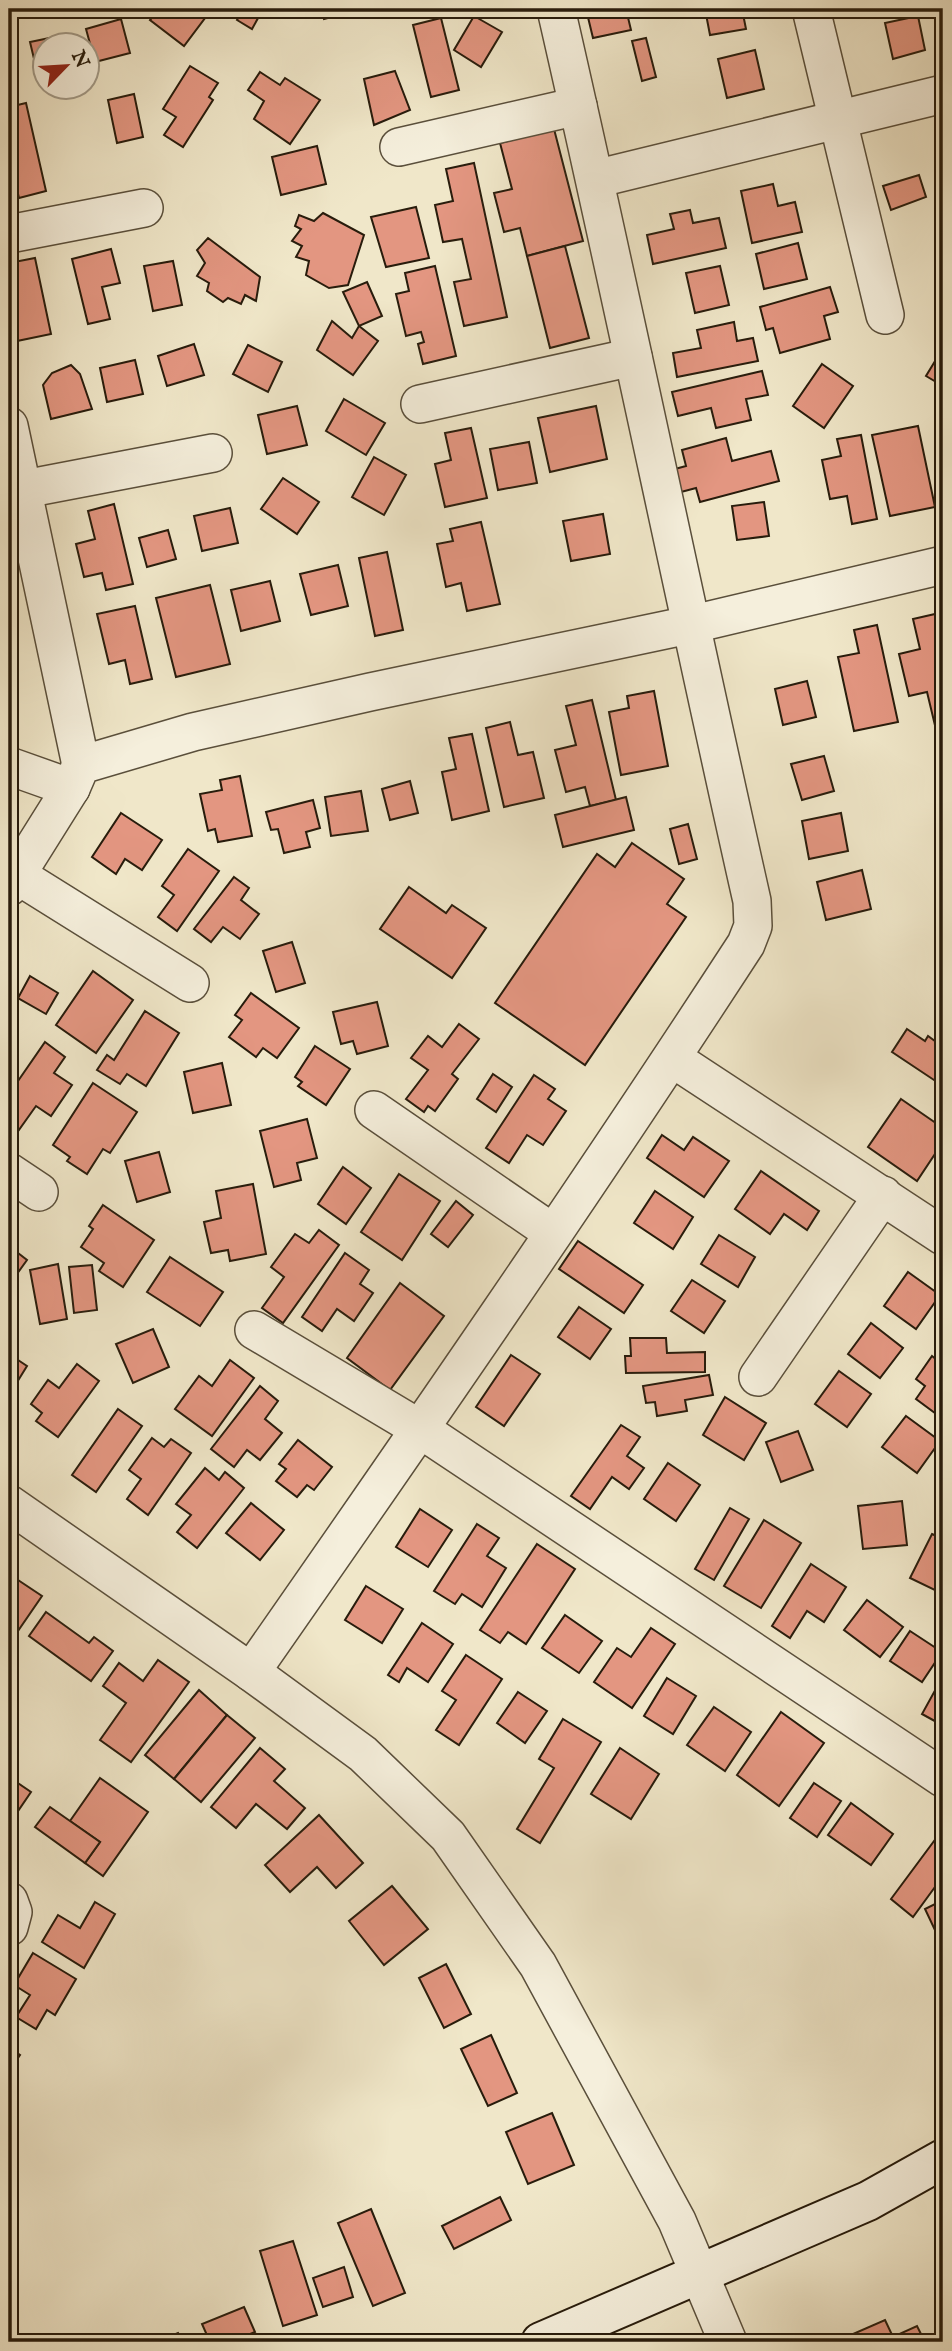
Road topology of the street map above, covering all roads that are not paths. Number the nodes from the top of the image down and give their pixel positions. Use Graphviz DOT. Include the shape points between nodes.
graph roads {
  1 [pos="556,9"];
  2 [pos="811,9"];
  3 [pos="943,94"];
  4 [pos="578,106"];
  5 [pos="838,120"];
  6 [pos="399,147"];
  7 [pos="595,179"];
  8 [pos="144,208"];
  9 [pos="9,234"];
  10 [pos="885,316"];
  11 [pos="633,357"];
  12 [pos="421,404"];
  13 [pos="9,426"];
  14 [pos="213,453"];
  15 [pos="16,491"];
  16 [pos="943,565"];
  17 [pos="690,625"];
  18 [pos="9,766"];
  19 [pos="76,776"];
  20 [pos="13,881"];
  21 [pos="190,983"];
  22 [pos="672,1058"];
  23 [pos="374,1110"];
  24 [pos="9,1172"];
  25 [pos="39,1192"];
  26 [pos="883,1195"];
  27 [pos="553,1233"];
  28 [pos="943,1236"];
  29 [pos="254,1330"];
  30 [pos="758,1377"];
  31 [pos="420,1429"];
  32 [pos="9,1504"];
  33 [pos="250,1672"];
  34 [pos="943,1779"];
  35 [pos="9,1901"];
  36 [pos="9,1927"];
  37 [pos="943,2159"];
  38 [pos="699,2274"];
  39 [pos="541,2342"];
  40 [pos="728,2342"];
  1 -- 4 [label="street"];
  2 -- 5 [label="street"];
  3 -- 5 [label="street"];
  4 -- 6 [label="street"];
  4 -- 7 [label="street"];
  5 -- 7 [label="street"];
  5 -- 10 [label="street"];
  7 -- 11 [label="street"];
  8 -- 9 [label="street"];
  11 -- 12 [label="street"];
  11 -- 17 [label="street"];
  13 -- 15 [label="street"];
  14 -- 15 [label="street"];
  15 -- 19 [label="street"];
  16 -- 17 [label="street"];
  17 -- 19 [label="street" via="220,726"];
  17 -- 22 [label="street" via="752,901 753,926"];
  18 -- 19 [label="street"];
  19 -- 20 [label="street"];
  20 -- 21 [label="street"];
  22 -- 26 [label="street"];
  22 -- 27 [label="street"];
  23 -- 27 [label="street"];
  24 -- 25 [label="street"];
  26 -- 28 [label="street"];
  26 -- 30 [label="street"];
  27 -- 31 [label="street"];
  29 -- 31 [label="street"];
  31 -- 33 [label="street"];
  31 -- 34 [label="street"];
  32 -- 33 [label="street"];
  33 -- 38 [label="street" via="363,1754 448,1836 538,1965 677,2221"];
  35 -- 36 [label="street" via="13,1912"];
  37 -- 38 [label="street" via="868,2201"];
  38 -- 39 [label="street"];
  38 -- 40 [label="street"];
}
